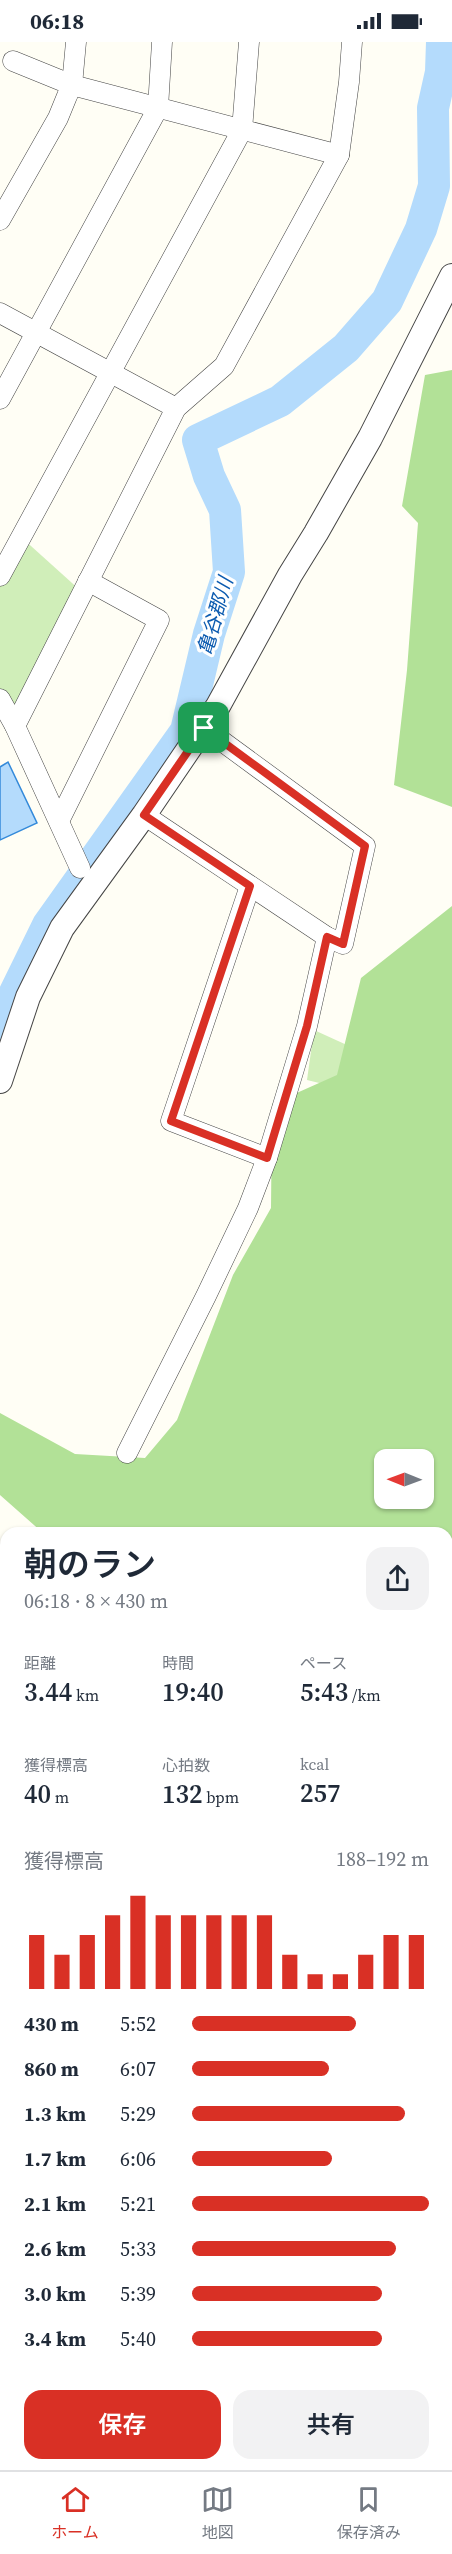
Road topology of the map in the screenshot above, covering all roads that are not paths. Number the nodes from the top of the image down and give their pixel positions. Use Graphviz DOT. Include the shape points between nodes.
graph roads {
  1 [pos="76,42"];
  2 [pos="162,42"];
  3 [pos="249,42"];
  4 [pos="352,42"];
  5 [pos="13,61"];
  6 [pos="72,85"];
  7 [pos="158,108"];
  8 [pos="242,130"];
  9 [pos="339,154"];
  10 [pos="0,220"];
  11 [pos="452,276"];
  12 [pos="0,313"];
  13 [pos="38,333"];
  14 [pos="110,372"];
  15 [pos="0,399"];
  16 [pos="176,408"];
  17 [pos="0,576"];
  18 [pos="88,581"];
  19 [pos="0,699"];
  20 [pos="15,726"];
  21 [pos="204,728"];
  22 [pos="144,815"];
  23 [pos="59,821"];
  24 [pos="84,878"];
  25 [pos="250,886"];
  26 [pos="327,937"];
  27 [pos="0,1081"];
  28 [pos="267,1158"];
  29 [pos="127,1453"];
  1 -- 6 [label="street"];
  2 -- 7 [label="street"];
  3 -- 8 [label="street"];
  4 -- 9 [label="street"];
  5 -- 6 [label="street"];
  6 -- 7 [label="street"];
  6 -- 10 [label="street" via="58,118"];
  7 -- 8 [label="street"];
  7 -- 13 [label="street"];
  8 -- 9 [label="street"];
  8 -- 14 [label="street"];
  9 -- 16 [label="street" via="224,366"];
  11 -- 21 [label="street" via="370,438"];
  12 -- 13 [label="street"];
  13 -- 14 [label="street"];
  13 -- 15 [label="street"];
  14 -- 16 [label="street"];
  14 -- 17 [label="street"];
  16 -- 18 [label="street"];
  18 -- 20 [label="street"];
  18 -- 23 [label="street" via="159,620"];
  19 -- 20 [label="street"];
  20 -- 23 [label="street"];
  21 -- 22 [label="street"];
  21 -- 26 [label="street" via="365,846 343,944"];
  22 -- 24 [label="street"];
  22 -- 25 [label="street"];
  23 -- 24 [label="street"];
  24 -- 27 [label="street" via="28,997"];
  25 -- 26 [label="street"];
  25 -- 28 [label="street" via="171,1121"];
  26 -- 28 [label="street" via="307,1026"];
  28 -- 29 [label="street" via="248,1208"];
}
